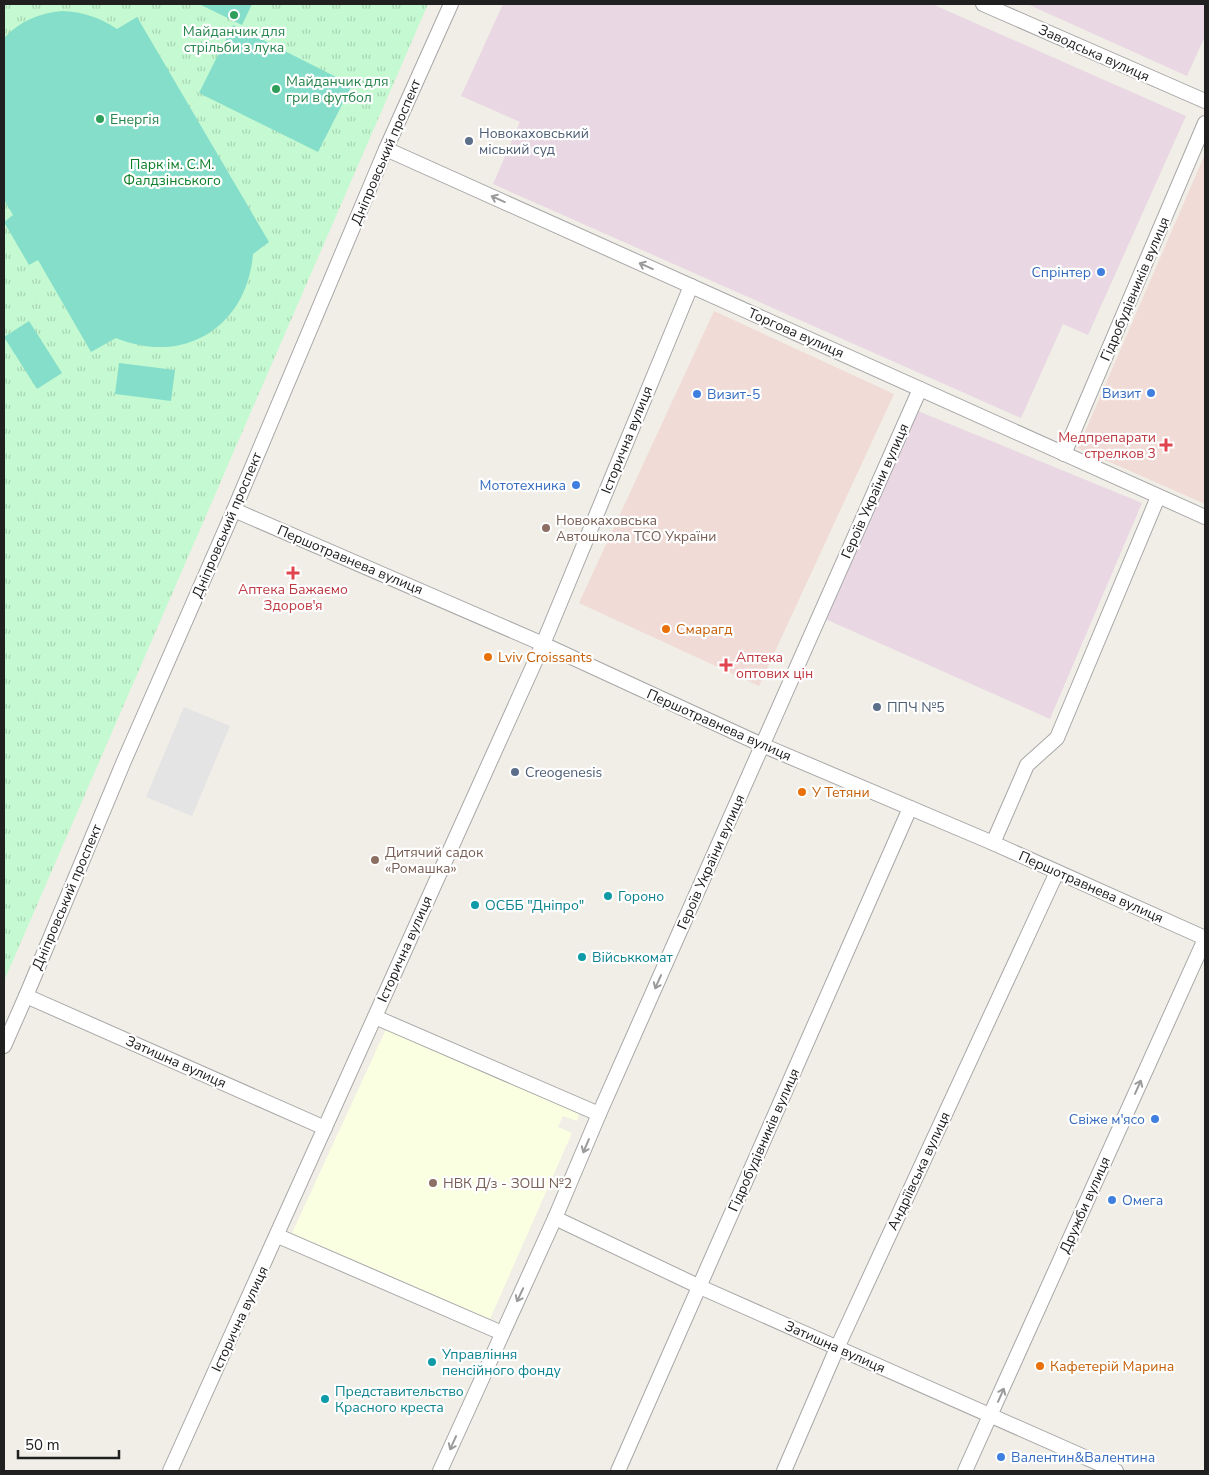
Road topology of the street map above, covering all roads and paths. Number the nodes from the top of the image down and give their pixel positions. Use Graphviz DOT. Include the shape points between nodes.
graph roads {
  1 [pos="451,4"];
  2 [pos="983,4"];
  3 [pos="1205,101"];
  4 [pos="1205,123"];
  5 [pos="386,148"];
  6 [pos="691,286"];
  7 [pos="920,389"];
  8 [pos="1064,454"];
  9 [pos="1158,496"];
  10 [pos="234,510"];
  11 [pos="1205,517"];
  12 [pos="544,644"];
  13 [pos="762,745"];
  14 [pos="910,808"];
  15 [pos="993,843"];
  16 [pos="1057,872"];
  17 [pos="1205,938"];
  18 [pos="26,996"];
  19 [pos="375,1017"];
  20 [pos="4,1046"];
  21 [pos="599,1114"];
  22 [pos="325,1128"];
  23 [pos="555,1218"];
  24 [pos="278,1236"];
  25 [pos="700,1286"];
  26 [pos="502,1332"];
  27 [pos="837,1348"];
  28 [pos="991,1417"];
  29 [pos="170,1471"];
  30 [pos="440,1471"];
  31 [pos="618,1471"];
  32 [pos="784,1471"];
  33 [pos="966,1471"];
  34 [pos="1116,1471"];
  1 -- 5 [label="street, Дніпровський проспект"];
  2 -- 3 [label="street, Заводська вулиця"];
  4 -- 8 [label="street, Гідробудівників вулиця"];
  6 -- 5 [label="street, Торгова вулиця, one-way"];
  5 -- 10 [label="street, Дніпровський проспект"];
  6 -- 7 [label="street, Торгова вулиця"];
  6 -- 12 [label="street, Історична вулиця"];
  7 -- 8 [label="street, Торгова вулиця"];
  7 -- 13 [label="street, Героїв України вулиця"];
  8 -- 9 [label="street, Торгова вулиця"];
  9 -- 11 [label="street, Торгова вулиця"];
  9 -- 15 [label="street" via="1057,738 1027,765"];
  10 -- 12 [label="street, Першотравнева вулиця"];
  10 -- 18 [label="street, Дніпровський проспект"];
  12 -- 13 [label="street, Першотравнева вулиця"];
  12 -- 19 [label="street, Історична вулиця"];
  13 -- 14 [label="street, Першотравнева вулиця"];
  13 -- 21 [label="street, Героїв України вулиця, one-way"];
  14 -- 15 [label="street, Першотравнева вулиця"];
  14 -- 25 [label="street, Гідробудівників вулиця"];
  15 -- 16 [label="street, Першотравнева вулиця"];
  16 -- 17 [label="street, Першотравнева вулиця"];
  16 -- 27 [label="street, Андріївська вулиця"];
  28 -- 17 [label="street, Дружби вулиця, one-way"];
  18 -- 20 [label="street, Дніпровський проспект"];
  18 -- 22 [label="street, Затишна вулиця"];
  19 -- 21 [label="street"];
  19 -- 22 [label="street, Історична вулиця"];
  21 -- 23 [label="street, Героїв України вулиця, one-way"];
  22 -- 24 [label="street, Історична вулиця"];
  23 -- 25 [label="street, Затишна вулиця"];
  23 -- 26 [label="street, Героїв України вулиця, one-way"];
  24 -- 26 [label="street"];
  24 -- 29 [label="street, Історична вулиця"];
  25 -- 27 [label="street, Затишна вулиця"];
  25 -- 31 [label="street, Гідробудівників вулиця"];
  26 -- 30 [label="street, Героїв України вулиця, one-way"];
  27 -- 28 [label="street, Затишна вулиця"];
  27 -- 32 [label="street, Андріївська вулиця"];
  28 -- 33 [label="street, Дружби вулиця"];
  28 -- 34 [label="street, Затишна вулиця"];
}
